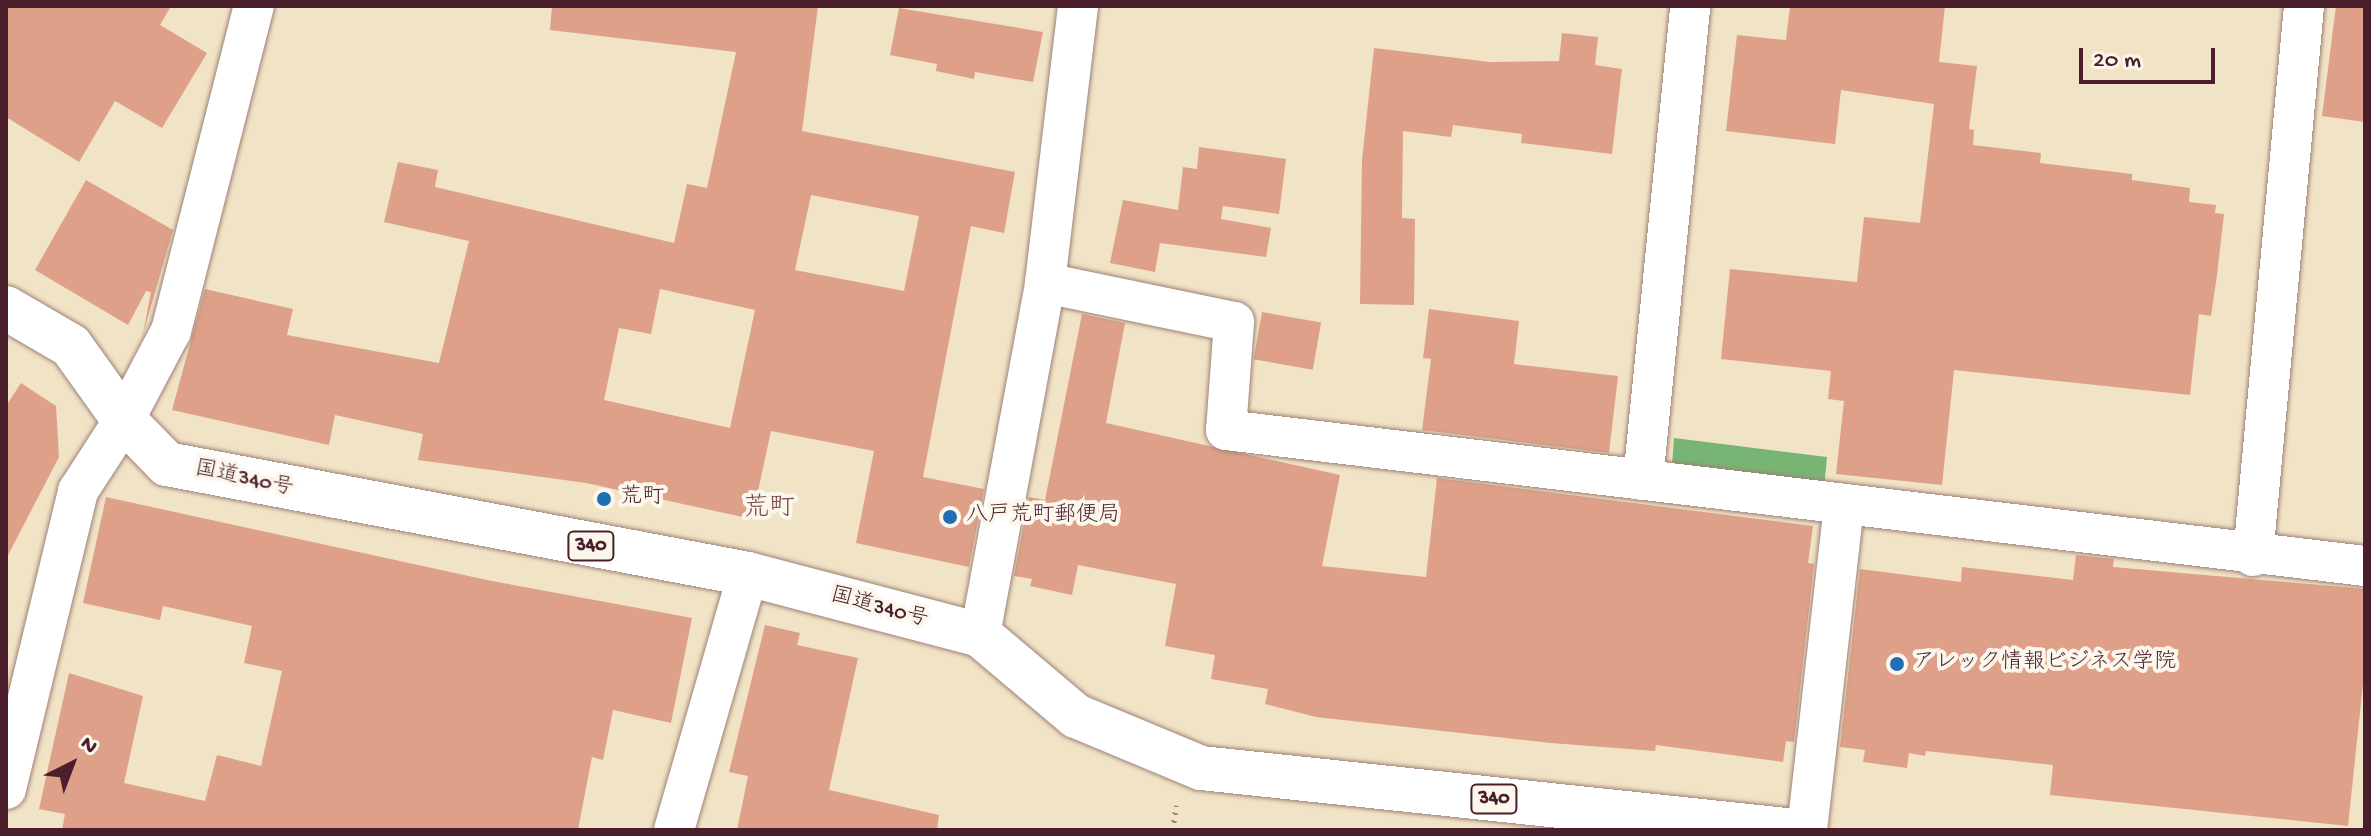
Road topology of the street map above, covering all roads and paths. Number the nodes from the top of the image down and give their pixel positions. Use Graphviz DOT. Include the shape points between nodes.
graph roads {
  1 [pos="254,6"];
  2 [pos="1078,6"];
  3 [pos="1690,6"];
  4 [pos="2304,6"];
  5 [pos="1045,283"];
  6 [pos="6,308"];
  7 [pos="124,420"];
  8 [pos="1643,480"];
  9 [pos="1844,505"];
  10 [pos="2253,556"];
  11 [pos="2365,566"];
  12 [pos="748,574"];
  13 [pos="980,635"];
  14 [pos="6,789"];
  15 [pos="1176,800"];
  16 [pos="674,830"];
  17 [pos="1173,830"];
  18 [pos="1786,830"];
  19 [pos="1807,830"];
  1 -- 7 [label="street" via="171,331"];
  2 -- 5 [label="street"];
  3 -- 8 [label="street"];
  4 -- 10 [label="street"];
  5 -- 8 [label="street" via="1234,322 1226,430"];
  5 -- 13 [label="street"];
  6 -- 7 [label="highway, 国道340号 / 340" via="71,346"];
  7 -- 12 [label="highway, 国道340号 / 340" via="167,464"];
  7 -- 14 [label="street" via="78,491"];
  8 -- 9 [label="street"];
  9 -- 10 [label="street"];
  9 -- 19 [label="street"];
  10 -- 11 [label="street"];
  12 -- 13 [label="highway, 国道340号 / 340"];
  12 -- 16 [label="street"];
  13 -- 18 [label="highway, 国道340号 / 340" via="1076,716 1201,768"];
  15 -- 17 [label="path"];
}
